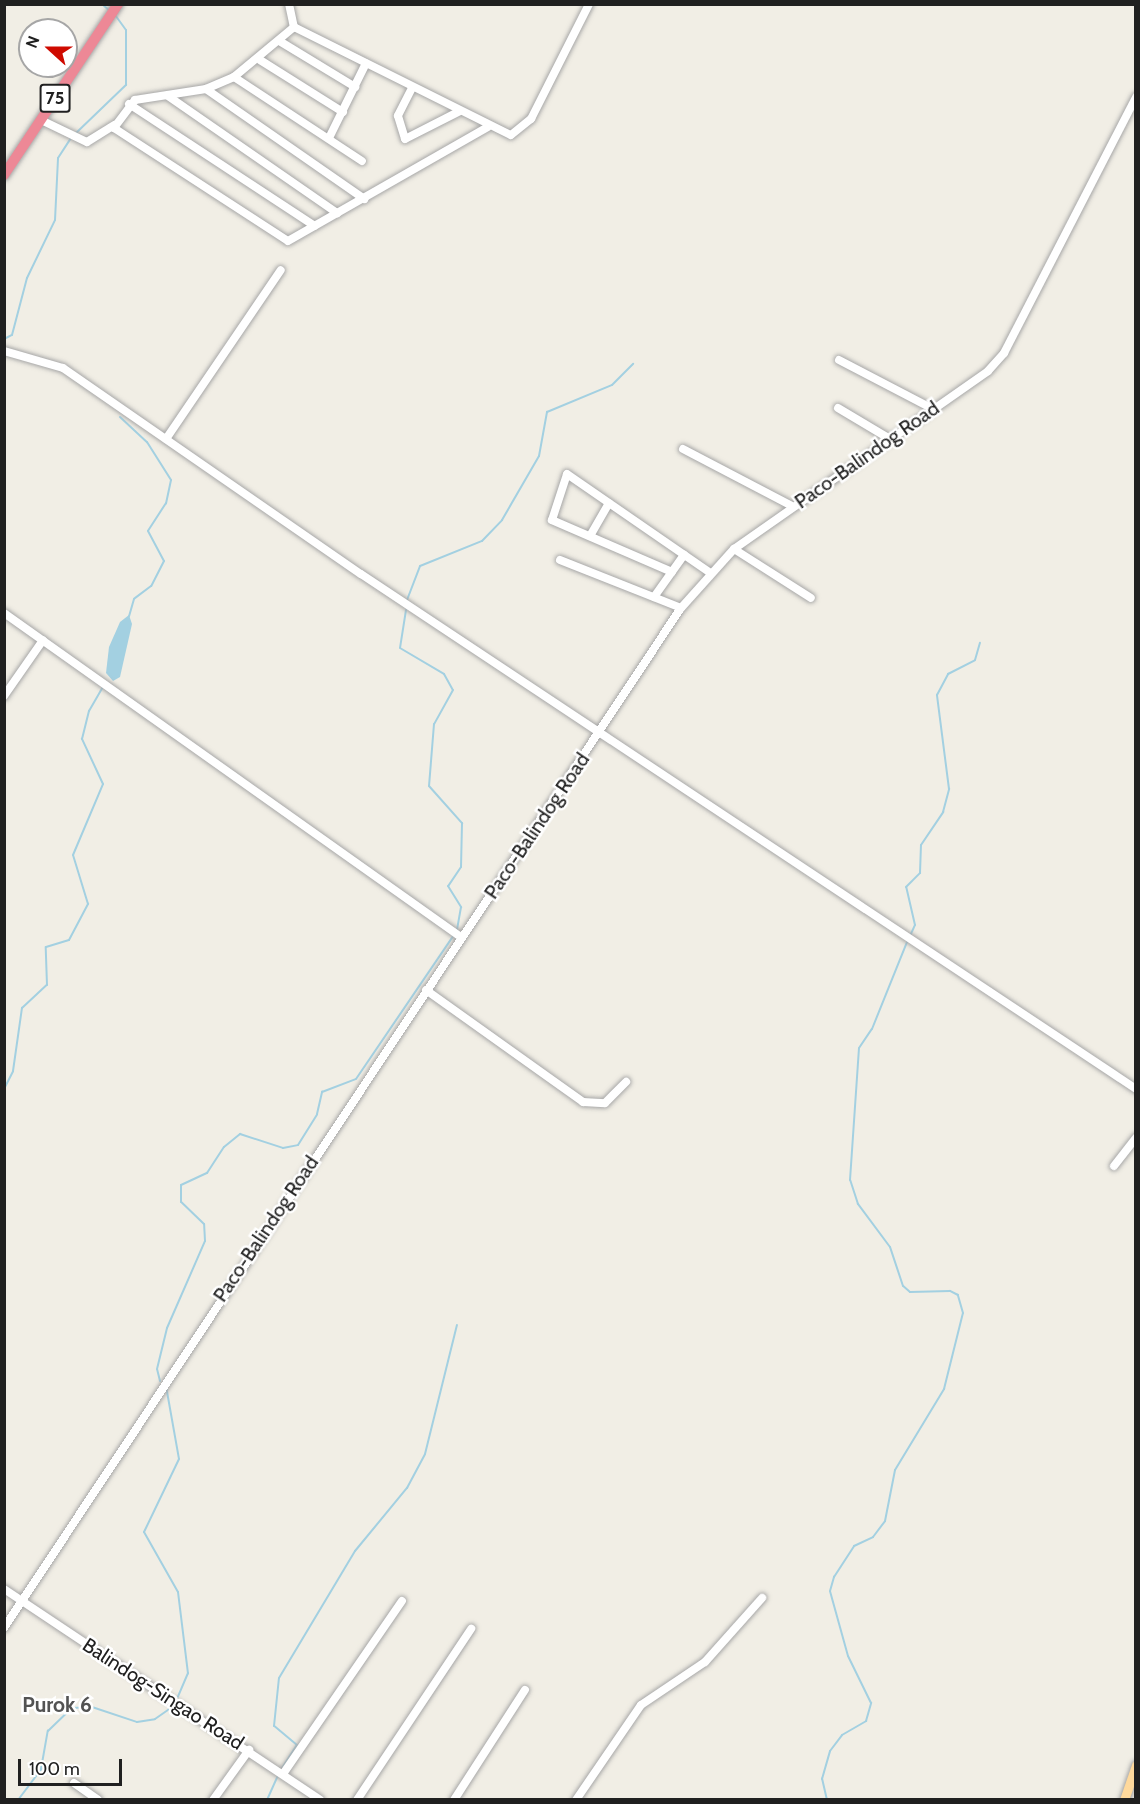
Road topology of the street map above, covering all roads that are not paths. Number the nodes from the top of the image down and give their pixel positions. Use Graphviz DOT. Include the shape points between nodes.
graph roads {
  1 [pos="118,4"];
  2 [pos="290,4"];
  3 [pos="589,4"];
  4 [pos="294,27"];
  5 [pos="281,42"];
  6 [pos="260,60"];
  7 [pos="366,63"];
  8 [pos="234,77"];
  9 [pos="355,87"];
  10 [pos="412,88"];
  11 [pos="206,90"];
  12 [pos="168,96"];
  13 [pos="1136,97"];
  14 [pos="129,104"];
  15 [pos="460,111"];
  16 [pos="344,112"];
  17 [pos="41,120"];
  18 [pos="114,125"];
  19 [pos="488,127"];
  20 [pos="330,136"];
  21 [pos="362,161"];
  22 [pos="4,176"];
  23 [pos="364,199"];
  24 [pos="337,213"];
  25 [pos="315,226"];
  26 [pos="281,270"];
  27 [pos="4,351"];
  28 [pos="839,360"];
  29 [pos="838,408"];
  30 [pos="933,409"];
  31 [pos="890,439"];
  32 [pos="166,440"];
  33 [pos="683,449"];
  34 [pos="609,503"];
  35 [pos="792,507"];
  36 [pos="590,536"];
  37 [pos="734,549"];
  38 [pos="684,555"];
  39 [pos="560,560"];
  40 [pos="672,572"];
  41 [pos="709,572"];
  42 [pos="654,597"];
  43 [pos="811,598"];
  44 [pos="681,608"];
  45 [pos="4,613"];
  46 [pos="43,640"];
  47 [pos="4,696"];
  48 [pos="601,733"];
  49 [pos="461,937"];
  50 [pos="426,990"];
  51 [pos="626,1082"];
  52 [pos="1136,1089"];
  53 [pos="1136,1138"];
  54 [pos="1114,1166"];
  55 [pos="4,1589"];
  56 [pos="762,1598"];
  57 [pos="402,1601"];
  58 [pos="22,1602"];
  59 [pos="4,1628"];
  60 [pos="471,1629"];
  61 [pos="525,1690"];
  62 [pos="249,1750"];
  63 [pos="1136,1765"];
  64 [pos="283,1774"];
  65 [pos="74,1783"];
  66 [pos="98,1800"];
  67 [pos="213,1800"];
  68 [pos="320,1800"];
  69 [pos="357,1800"];
  70 [pos="454,1800"];
  71 [pos="576,1800"];
  72 [pos="1124,1800"];
  1 -- 17 [label="highway, 75"];
  2 -- 4 [label="street"];
  3 -- 19 [label="street" via="527,124 511,135"];
  4 -- 5 [label="street"];
  4 -- 7 [label="street"];
  5 -- 6 [label="street"];
  5 -- 9 [label="street"];
  6 -- 8 [label="street"];
  6 -- 16 [label="street"];
  7 -- 9 [label="street"];
  7 -- 10 [label="street"];
  8 -- 11 [label="street"];
  8 -- 20 [label="street"];
  9 -- 16 [label="street"];
  10 -- 15 [label="street"];
  10 -- 15 [label="street" via="398,116 405,139"];
  11 -- 12 [label="street"];
  11 -- 23 [label="street"];
  12 -- 14 [label="street" via="141,97"];
  12 -- 24 [label="street"];
  13 -- 30 [label="street, Paco-Balindog Road" via="1004,353"];
  14 -- 18 [label="street"];
  14 -- 25 [label="street"];
  15 -- 19 [label="street"];
  16 -- 20 [label="street"];
  17 -- 18 [label="street" via="87,142"];
  17 -- 22 [label="highway, 75"];
  18 -- 25 [label="street" via="280,239 292,240"];
  19 -- 23 [label="street"];
  20 -- 21 [label="street"];
  23 -- 24 [label="street"];
  24 -- 25 [label="street"];
  26 -- 32 [label="street"];
  27 -- 32 [label="street" via="63,368"];
  28 -- 30 [label="street"];
  29 -- 31 [label="street"];
  30 -- 31 [label="street, Paco-Balindog Road"];
  31 -- 35 [label="street, Paco-Balindog Road"];
  32 -- 48 [label="street"];
  33 -- 35 [label="street"];
  34 -- 36 [label="street"];
  34 -- 36 [label="street" via="567,474 552,520"];
  34 -- 38 [label="street"];
  35 -- 37 [label="street, Paco-Balindog Road"];
  36 -- 40 [label="street"];
  37 -- 41 [label="street, Paco-Balindog Road"];
  37 -- 43 [label="street"];
  38 -- 40 [label="street"];
  38 -- 41 [label="street"];
  39 -- 42 [label="street"];
  40 -- 42 [label="street"];
  41 -- 44 [label="street, Paco-Balindog Road"];
  42 -- 44 [label="street"];
  44 -- 48 [label="street, Paco-Balindog Road"];
  45 -- 46 [label="street"];
  46 -- 47 [label="street"];
  46 -- 49 [label="street"];
  48 -- 49 [label="street, Paco-Balindog Road"];
  48 -- 52 [label="street"];
  49 -- 50 [label="street, Paco-Balindog Road"];
  50 -- 51 [label="street" via="583,1102 605,1103"];
  50 -- 58 [label="street, Paco-Balindog Road"];
  53 -- 54 [label="street"];
  55 -- 58 [label="street, Balindog-Singao Road"];
  56 -- 71 [label="street" via="705,1662 641,1705"];
  57 -- 64 [label="street"];
  58 -- 59 [label="street, Paco-Balindog Road"];
  58 -- 62 [label="street, Balindog-Singao Road"];
  60 -- 69 [label="street"];
  61 -- 70 [label="street"];
  62 -- 64 [label="street, Balindog-Singao Road"];
  62 -- 67 [label="street"];
  63 -- 72 [label="main road"];
  64 -- 68 [label="street, Balindog-Singao Road"];
  65 -- 66 [label="street"];
}
